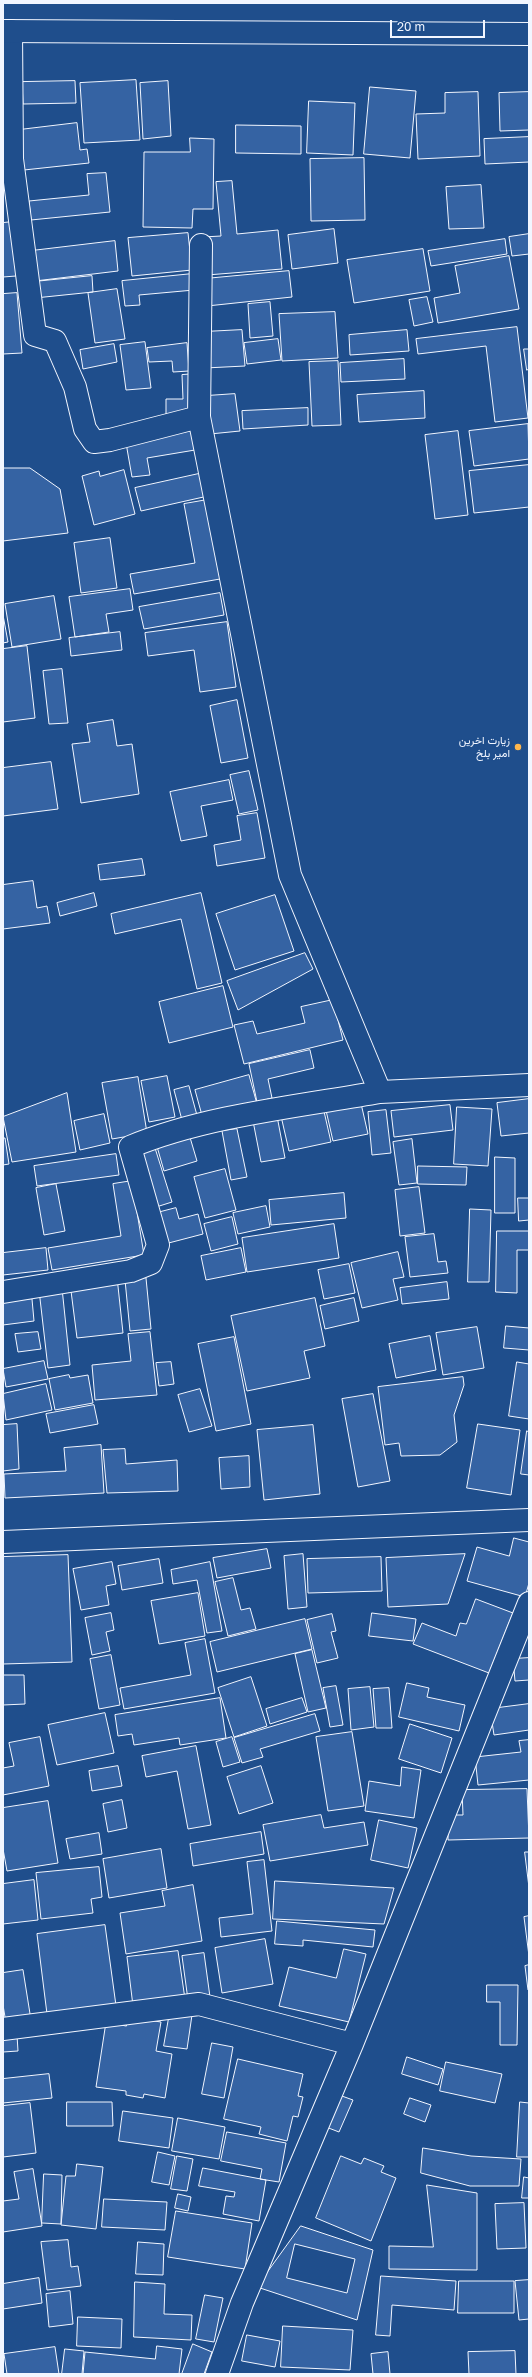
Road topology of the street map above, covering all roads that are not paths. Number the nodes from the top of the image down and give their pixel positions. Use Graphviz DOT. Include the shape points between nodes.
graph roads {
  1 [pos="7,31"];
  2 [pos="529,34"];
  3 [pos="201,245"];
  4 [pos="199,417"];
  5 [pos="529,1085"];
  6 [pos="380,1092"];
  7 [pos="3,1292"];
  8 [pos="529,1520"];
  9 [pos="3,1542"];
  10 [pos="529,1603"];
  11 [pos="3,2029"];
  12 [pos="352,2044"];
  13 [pos="217,2374"];
  1 -- 2 [label="main road"];
  1 -- 4 [label="main road" via="12,159 35,335 55,341 75,386 85,429 94,442"];
  3 -- 4 [label="main road"];
  4 -- 6 [label="main road" via="290,874"];
  5 -- 6 [label="main road"];
  6 -- 7 [label="main road" via="253,1114 157,1136 130,1147 158,1245 150,1262 131,1271"];
  8 -- 9 [label="main road"];
  10 -- 12 [label="main road"];
  11 -- 12 [label="main road" via="199,2004"];
  12 -- 13 [label="main road" via="242,2303"];
}
